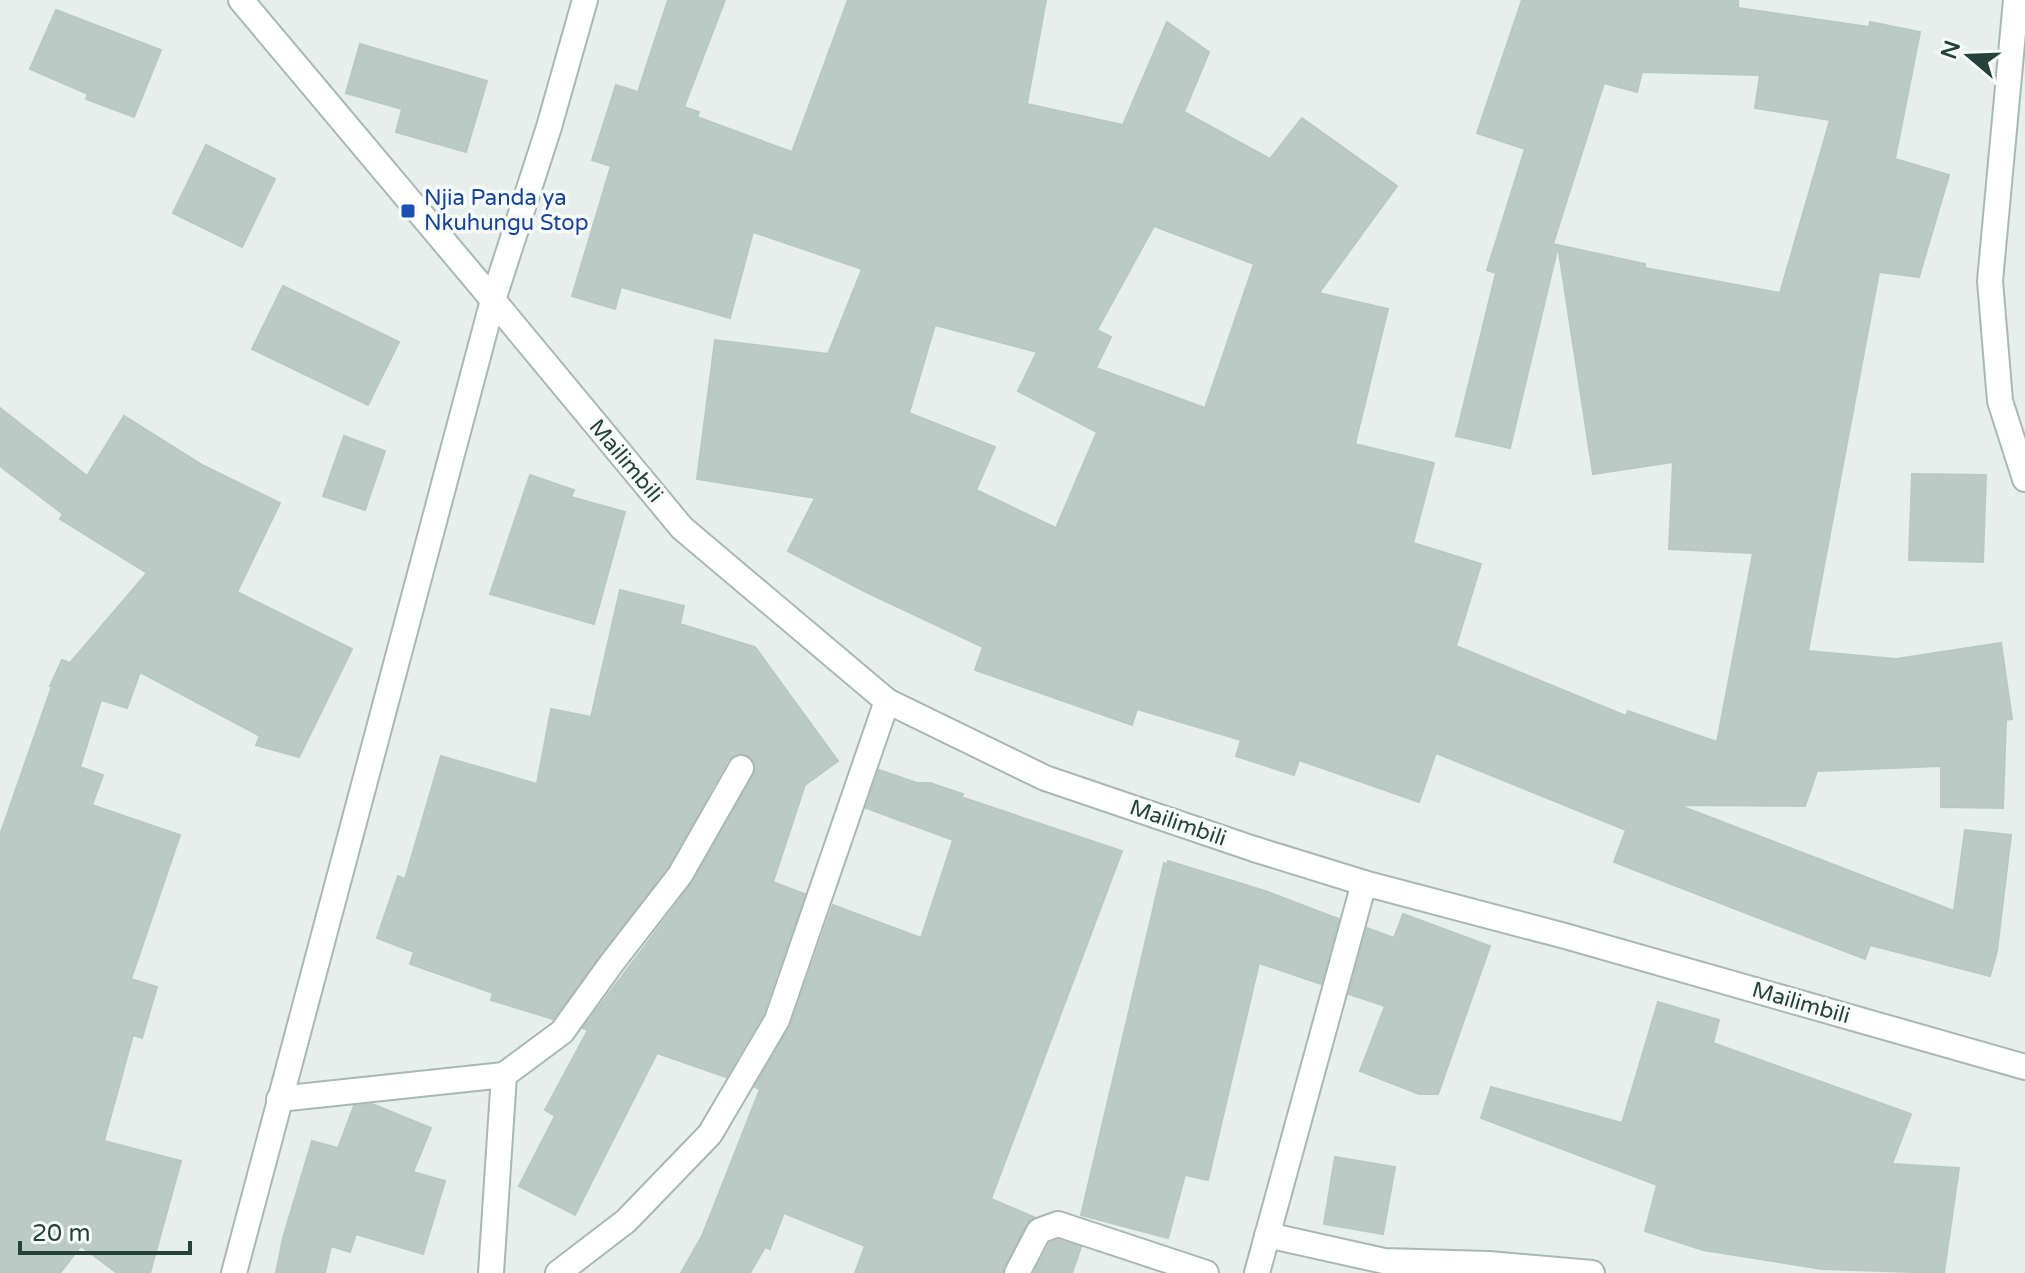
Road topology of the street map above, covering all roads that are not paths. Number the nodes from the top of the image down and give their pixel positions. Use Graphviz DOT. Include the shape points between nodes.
graph roads {
  1 [pos="241,0"];
  2 [pos="585,0"];
  3 [pos="2016,0"];
  4 [pos="493,300"];
  5 [pos="2025,479"];
  6 [pos="887,701"];
  7 [pos="741,768"];
  8 [pos="1364,883"];
  9 [pos="2025,1067"];
  10 [pos="504,1075"];
  11 [pos="279,1099"];
  12 [pos="1267,1235"];
  13 [pos="234,1273"];
  14 [pos="491,1273"];
  15 [pos="558,1273"];
  16 [pos="1017,1273"];
  17 [pos="1206,1273"];
  18 [pos="1257,1273"];
  19 [pos="1592,1273"];
  1 -- 4 [label="street, Mailimbili"];
  2 -- 4 [label="street"];
  3 -- 5 [label="street" via="1990,281 2000,401"];
  4 -- 6 [label="street, Mailimbili" via="682,528"];
  4 -- 11 [label="street"];
  6 -- 8 [label="street, Mailimbili" via="1045,778"];
  6 -- 15 [label="street" via="777,1020 710,1134 626,1221"];
  7 -- 10 [label="street" via="680,875 562,1032"];
  8 -- 9 [label="street, Mailimbili"];
  8 -- 12 [label="street"];
  10 -- 11 [label="street"];
  10 -- 14 [label="street"];
  11 -- 13 [label="street"];
  12 -- 18 [label="street"];
  12 -- 19 [label="street" via="1384,1261"];
  16 -- 17 [label="street" via="1039,1231 1058,1224"];
}
